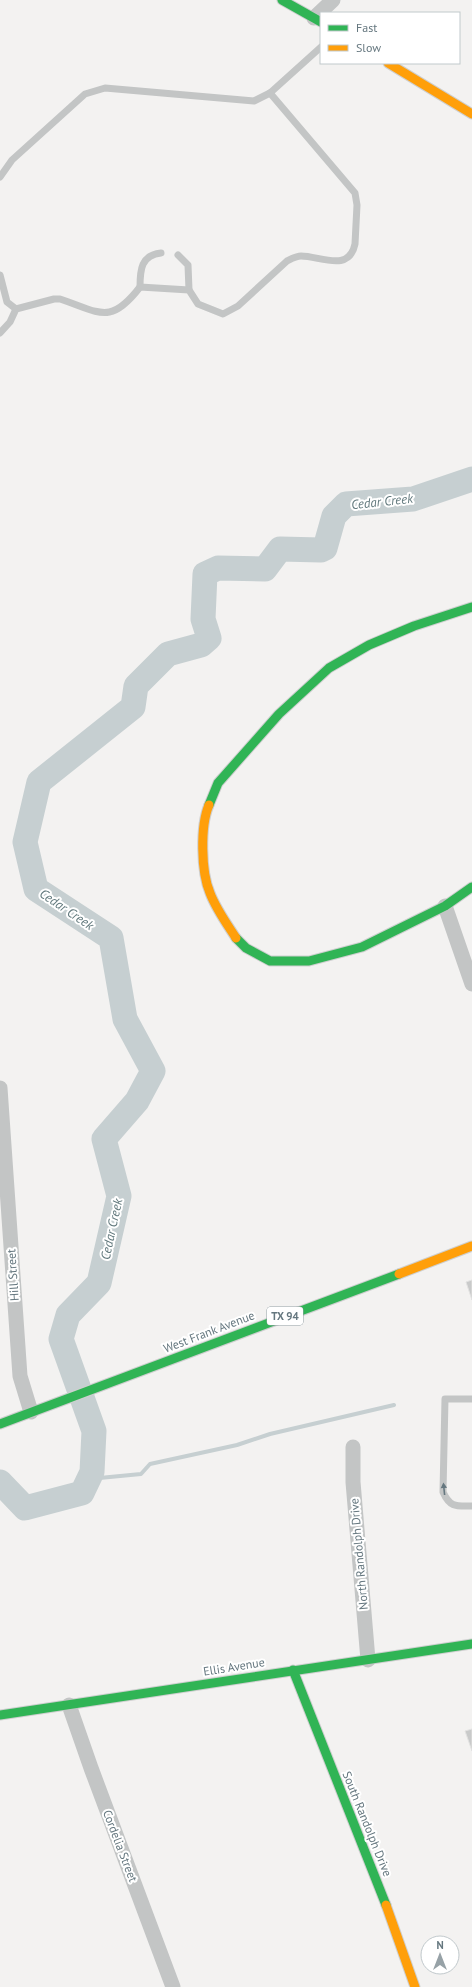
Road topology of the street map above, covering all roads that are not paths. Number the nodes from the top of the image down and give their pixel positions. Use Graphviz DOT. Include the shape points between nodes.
graph roads {
  1 [pos="282,0"];
  2 [pos="333,0"];
  3 [pos="324,12"];
  4 [pos="318,20"];
  5 [pos="320,48"];
  6 [pos="390,64"];
  7 [pos="270,93"];
  8 [pos="472,114"];
  9 [pos="0,177"];
  10 [pos="161,254"];
  11 [pos="178,255"];
  12 [pos="0,275"];
  13 [pos="140,287"];
  14 [pos="189,290"];
  15 [pos="16,309"];
  16 [pos="0,333"];
  17 [pos="472,607"];
  18 [pos="472,887"];
  19 [pos="445,906"];
  20 [pos="472,984"];
  21 [pos="0,1088"];
  22 [pos="4,1216"];
  23 [pos="472,1246"];
  24 [pos="472,1400"];
  25 [pos="31,1412"];
  26 [pos="0,1424"];
  27 [pos="353,1447"];
  28 [pos="472,1506"];
  29 [pos="472,1644"];
  30 [pos="368,1660"];
  31 [pos="293,1670"];
  32 [pos="69,1705"];
  33 [pos="0,1715"];
  34 [pos="173,1987"];
  35 [pos="415,1987"];
  1 -- 4 [label="street"];
  2 -- 3 [label="street"];
  5 -- 7 [label="lane"];
  6 -- 8 [label="street"];
  7 -- 9 [label="lane" via="254,100 97,88 85,94 12,160"];
  7 -- 14 [label="lane" via="355,193 357,205 354,249 347,258 337,262 308,256 287,261 238,306 222,314 198,304"];
  10 -- 13 [label="lane" via="153,254 146,259 141,267"];
  11 -- 14 [label="lane" via="188,265"];
  12 -- 15 [label="lane" via="7,302"];
  13 -- 14 [label="lane"];
  13 -- 15 [label="lane" via="121,308 109,313 60,299"];
  15 -- 16 [label="lane" via="10,322"];
  17 -- 19 [label="street" via="414,626 369,645 329,668 279,714 243,753 218,783 205,814 203,856 209,892 238,941 270,961 309,962 338,955 382,939"];
  18 -- 19 [label="street"];
  19 -- 20 [label="street"];
  21 -- 22 [label="street, Hill Street"];
  22 -- 25 [label="street, Hill Street" via="20,1376"];
  23 -- 25 [label="street, West Frank Avenue / TX 94"];
  28 -- 24 [label="lane, one-way" via="455,1506 447,1500 443,1492 445,1399"];
  25 -- 26 [label="street, West Frank Avenue / TX 94"];
  27 -- 30 [label="street, North Randolph Drive" via="353,1482"];
  29 -- 30 [label="street, Ellis Avenue"];
  30 -- 31 [label="street, Ellis Avenue"];
  31 -- 32 [label="street, Ellis Avenue"];
  31 -- 35 [label="street, South Randolph Drive" via="382,1895"];
  32 -- 33 [label="street, Ellis Avenue"];
  32 -- 34 [label="street, Cordelia Street"];
}
